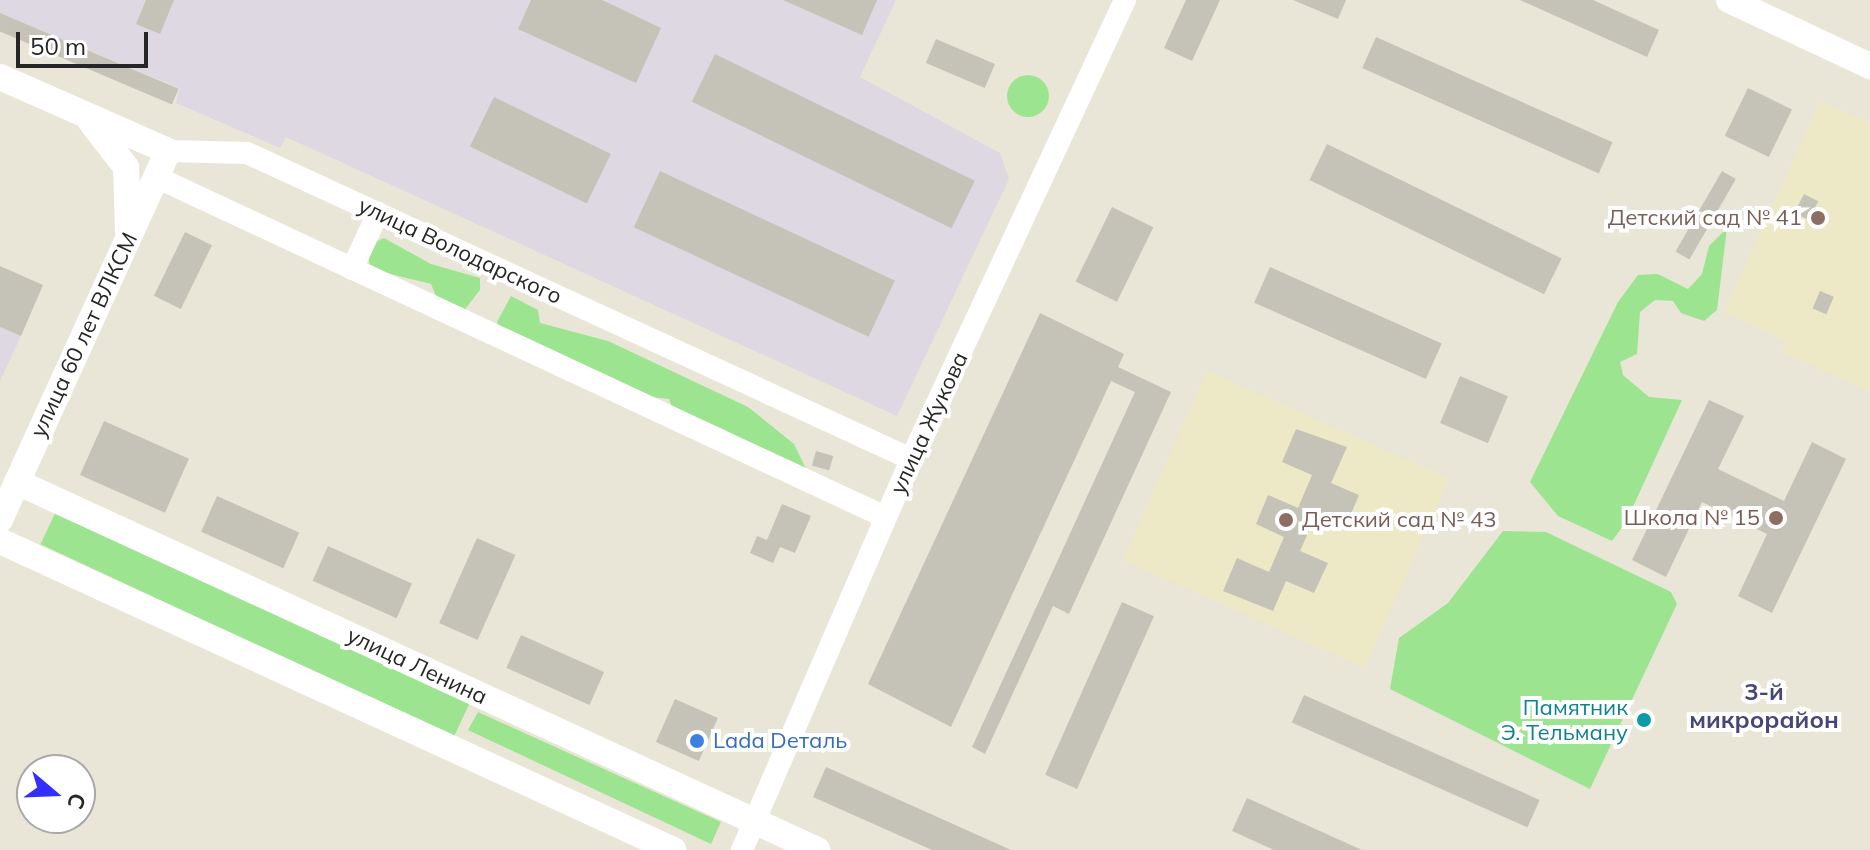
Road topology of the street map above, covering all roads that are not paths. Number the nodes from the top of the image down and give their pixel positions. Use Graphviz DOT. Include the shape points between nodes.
graph roads {
  1 [pos="1125,0"];
  2 [pos="1729,0"];
  3 [pos="1870,66"];
  4 [pos="0,77"];
  5 [pos="83,114"];
  6 [pos="168,151"];
  7 [pos="156,177"];
  8 [pos="378,213"];
  9 [pos="128,238"];
  10 [pos="352,269"];
  11 [pos="911,459"];
  12 [pos="17,482"];
  13 [pos="885,517"];
  14 [pos="0,519"];
  15 [pos="0,541"];
  16 [pos="755,822"];
  17 [pos="673,850"];
  18 [pos="742,850"];
  19 [pos="817,850"];
  1 -- 11 [label="street, улица Жукова"];
  2 -- 3 [label="street"];
  4 -- 5 [label="street, улица Володарского"];
  5 -- 6 [label="street, улица Володарского"];
  5 -- 9 [label="street" via="126,167"];
  6 -- 7 [label="street, улица 60 лет ВЛКСМ"];
  6 -- 8 [label="street, улица Володарского" via="247,153"];
  7 -- 9 [label="street, улица 60 лет ВЛКСМ"];
  7 -- 10 [label="street"];
  8 -- 10 [label="street"];
  8 -- 11 [label="street, улица Володарского"];
  9 -- 12 [label="street, улица 60 лет ВЛКСМ"];
  10 -- 13 [label="street"];
  11 -- 13 [label="street, улица Жукова"];
  12 -- 14 [label="street, улица 60 лет ВЛКСМ"];
  12 -- 16 [label="street, улица Ленина"];
  13 -- 16 [label="street, улица Жукова"];
  15 -- 17 [label="street"];
  16 -- 18 [label="street, улица Жукова"];
  16 -- 19 [label="street, улица Ленина"];
}
